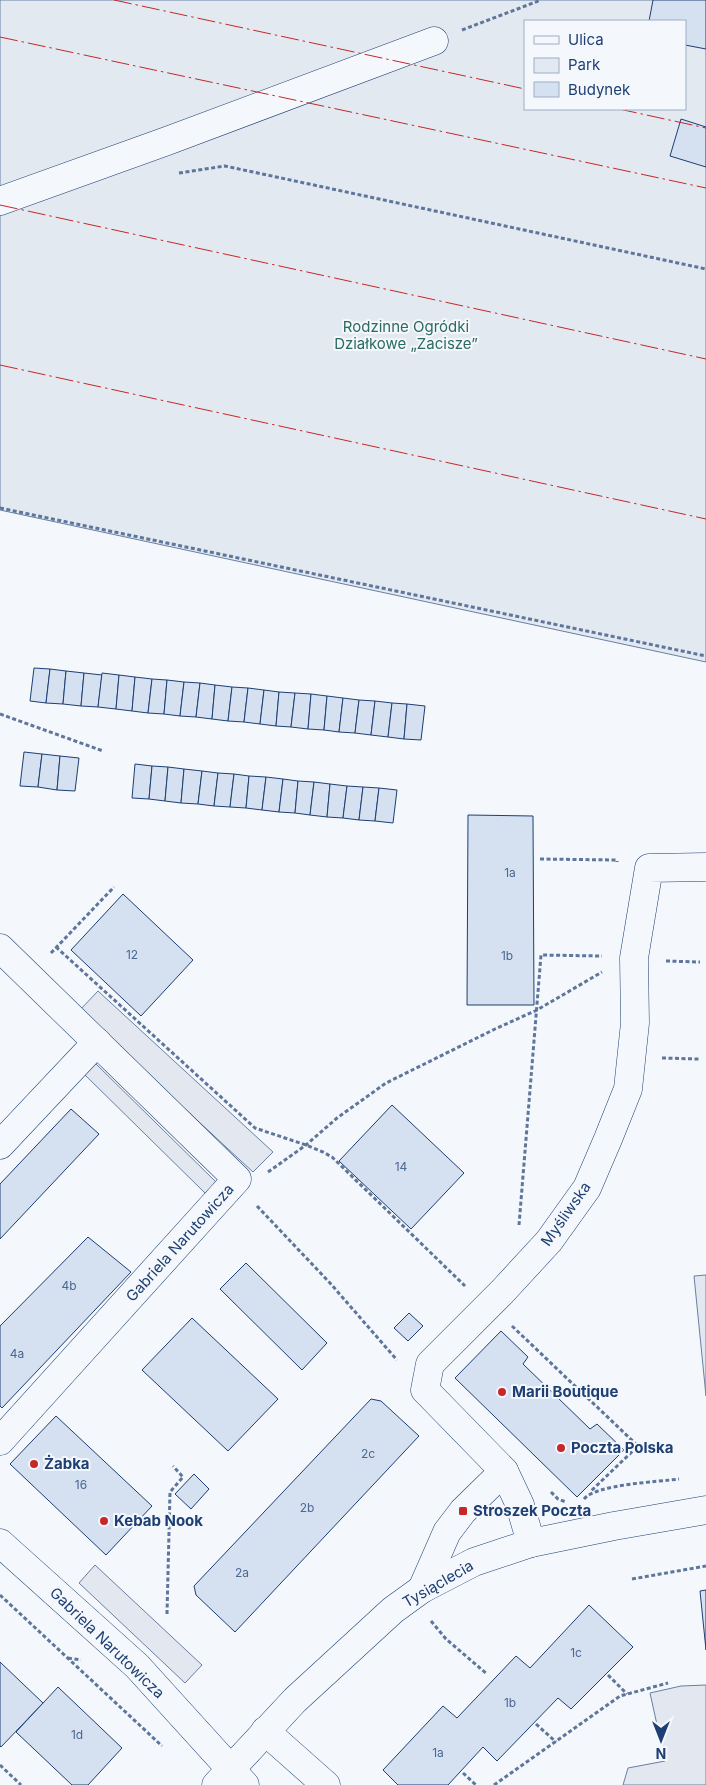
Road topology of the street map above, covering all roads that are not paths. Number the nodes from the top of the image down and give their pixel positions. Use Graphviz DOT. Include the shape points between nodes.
graph roads {
  1 [pos="434,41"];
  2 [pos="0,201"];
  3 [pos="706,867"];
  4 [pos="0,948"];
  5 [pos="97,1042"];
  6 [pos="0,1145"];
  7 [pos="0,1441"];
  8 [pos="504,1471"];
  9 [pos="706,1510"];
  10 [pos="0,1543"];
  11 [pos="531,1543"];
  12 [pos="418,1593"];
  13 [pos="266,1731"];
  14 [pos="230,1780"];
  15 [pos="326,1785"];
  1 -- 2 [label="street"];
  3 -- 8 [label="street, Myśliwska" via="649,868 634,958 635,1023 628,1089 586,1188 549,1242 430,1364 425,1390"];
  4 -- 5 [label="street, Gabriela Narutowicza"];
  5 -- 6 [label="street"];
  5 -- 7 [label="street, Gabriela Narutowicza" via="240,1184"];
  8 -- 11 [label="street" via="520,1505"];
  8 -- 12 [label="street" via="463,1511 447,1532"];
  9 -- 11 [label="street, Tysiąclecia"];
  10 -- 14 [label="street, Gabriela Narutowicza" via="137,1666"];
  11 -- 12 [label="street, Tysiąclecia" via="474,1562"];
  12 -- 13 [label="street, Tysiąclecia" via="393,1610"];
  13 -- 14 [label="street, Tysiąclecia"];
  13 -- 15 [label="street"];
}
